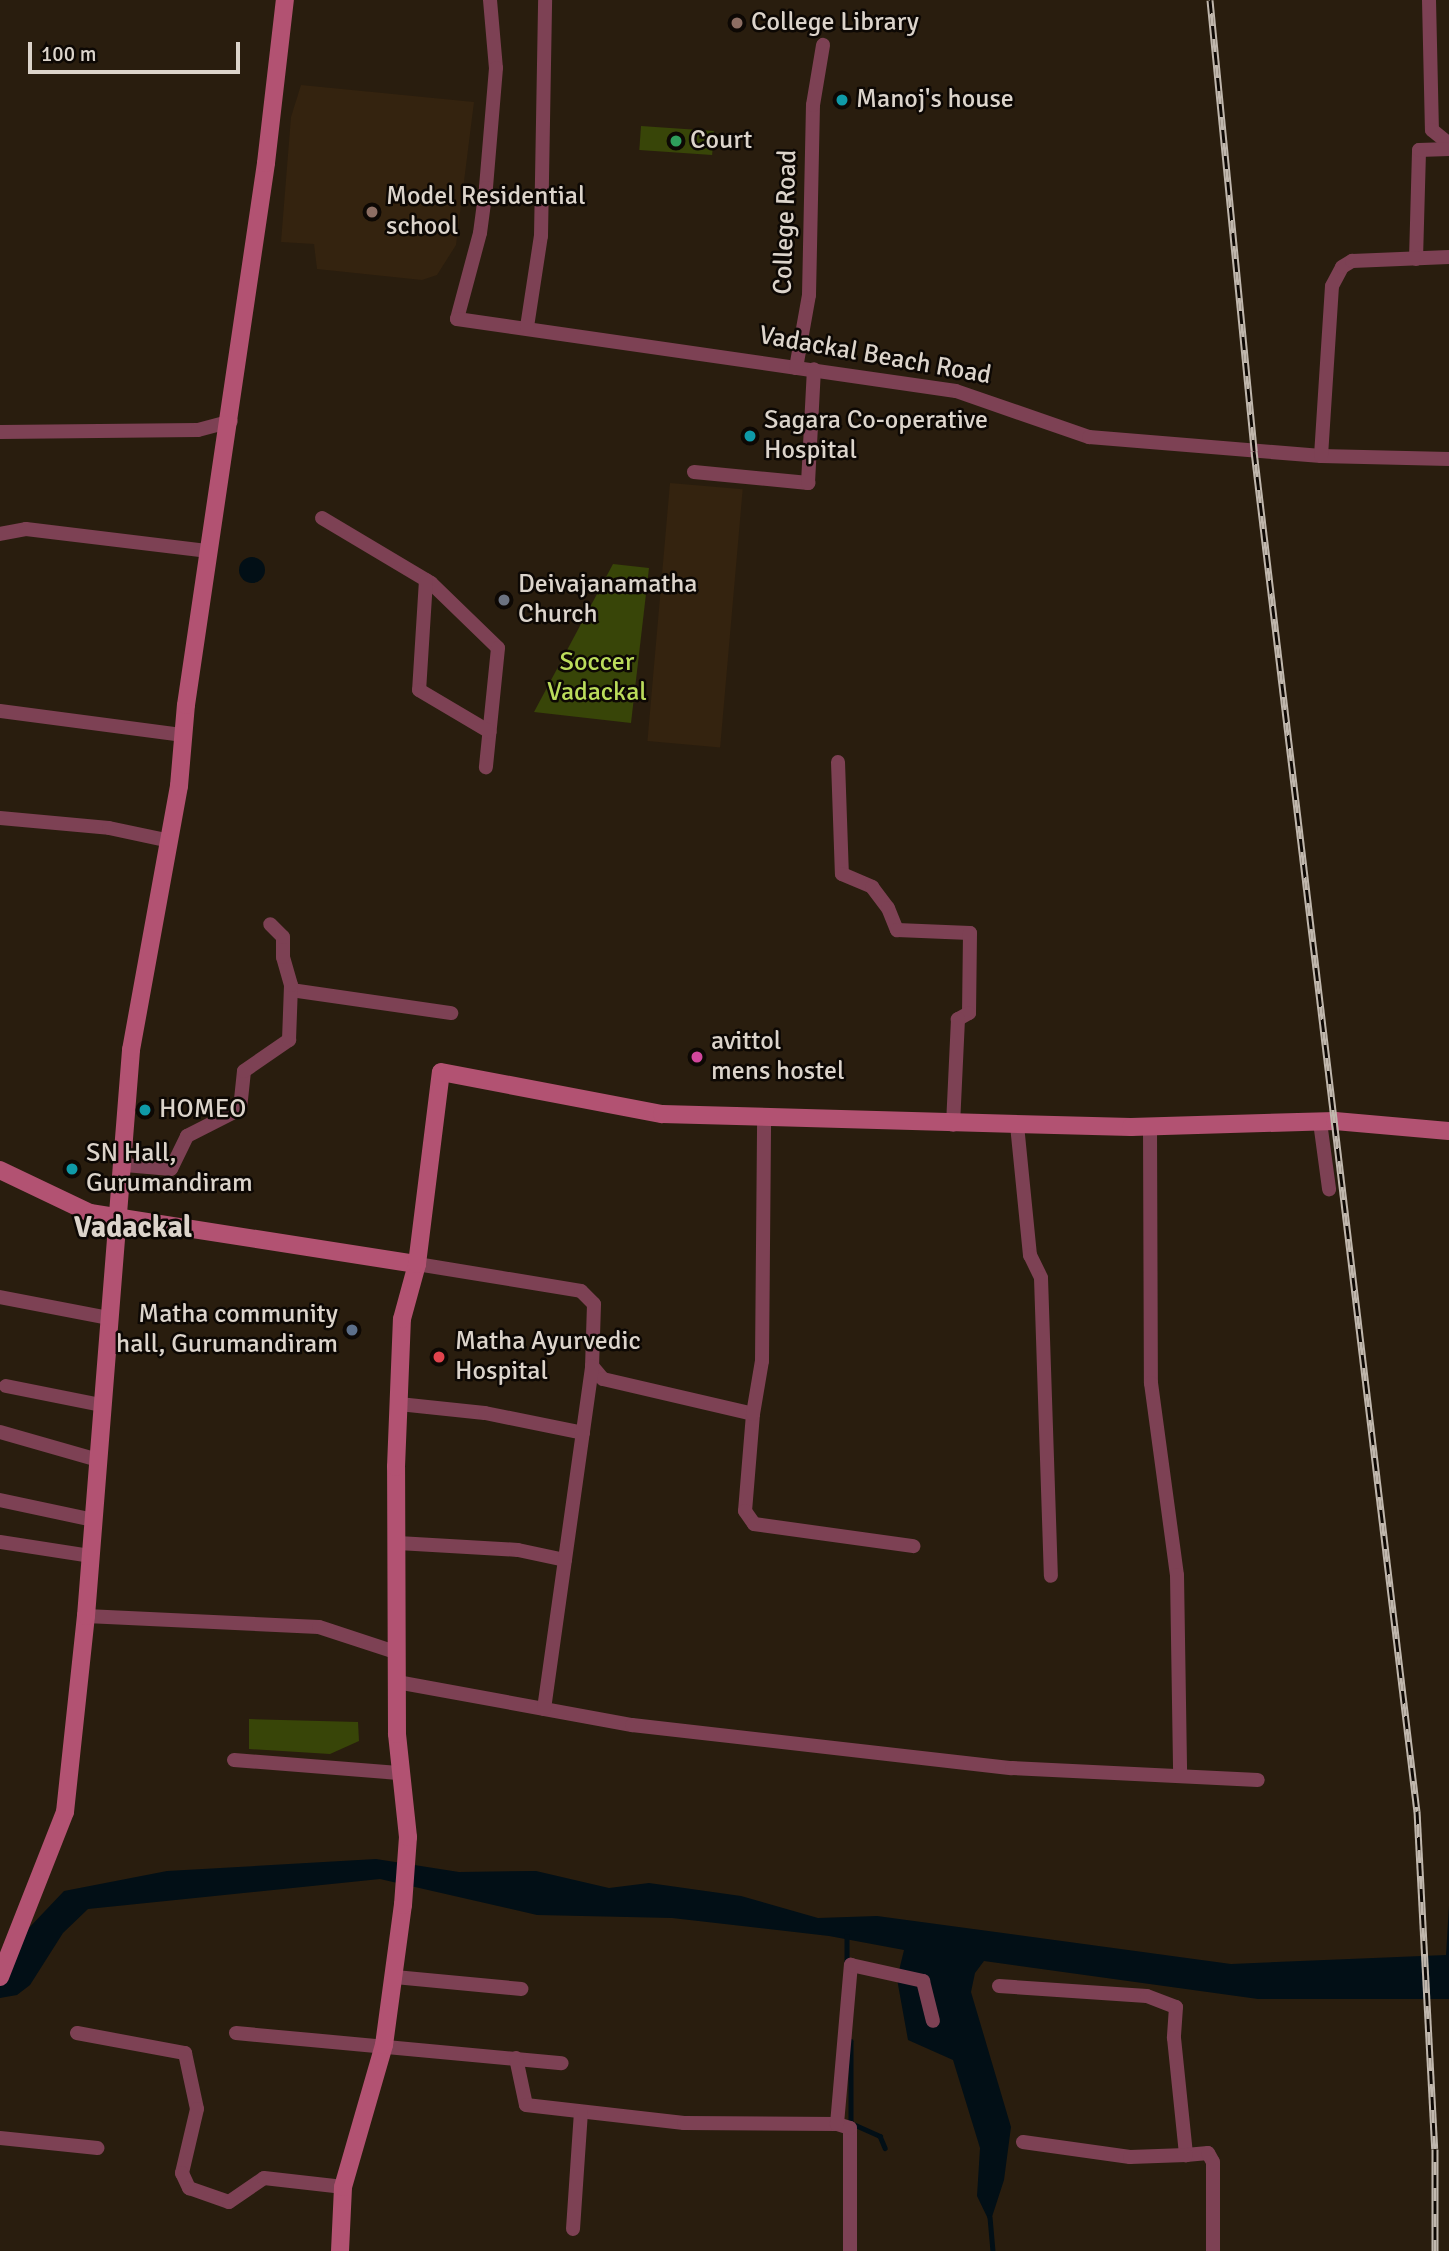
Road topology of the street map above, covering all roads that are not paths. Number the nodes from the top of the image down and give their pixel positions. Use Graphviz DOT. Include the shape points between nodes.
graph roads {
  1 [pos="285,0"];
  2 [pos="489,0"];
  3 [pos="545,0"];
  4 [pos="1429,0"];
  5 [pos="823,45"];
  6 [pos="1449,147"];
  7 [pos="1449,257"];
  8 [pos="1416,259"];
  9 [pos="527,327"];
  10 [pos="796,368"];
  11 [pos="814,369"];
  12 [pos="231,421"];
  13 [pos="0,432"];
  14 [pos="1321,456"];
  15 [pos="1449,459"];
  16 [pos="694,472"];
  17 [pos="322,518"];
  18 [pos="0,534"];
  19 [pos="209,551"];
  20 [pos="426,580"];
  21 [pos="0,711"];
  22 [pos="490,732"];
  23 [pos="183,735"];
  24 [pos="838,762"];
  25 [pos="486,767"];
  26 [pos="0,818"];
  27 [pos="170,841"];
  28 [pos="270,924"];
  29 [pos="291,990"];
  30 [pos="450,1013"];
  31 [pos="764,1119"];
  32 [pos="1320,1122"];
  33 [pos="953,1125"];
  34 [pos="1017,1125"];
  35 [pos="1150,1126"];
  36 [pos="1449,1131"];
  37 [pos="125,1165"];
  38 [pos="0,1170"];
  39 [pos="1329,1189"];
  40 [pos="120,1215"];
  41 [pos="417,1264"];
  42 [pos="0,1297"];
  43 [pos="107,1318"];
  44 [pos="592,1366"];
  45 [pos="6,1386"];
  46 [pos="399,1404"];
  47 [pos="102,1405"];
  48 [pos="753,1414"];
  49 [pos="0,1433"];
  50 [pos="583,1433"];
  51 [pos="98,1460"];
  52 [pos="0,1500"];
  53 [pos="93,1520"];
  54 [pos="0,1542"];
  55 [pos="398,1543"];
  56 [pos="913,1546"];
  57 [pos="90,1556"];
  58 [pos="565,1560"];
  59 [pos="1051,1576"];
  60 [pos="86,1616"];
  61 [pos="398,1653"];
  62 [pos="397,1682"];
  63 [pos="544,1709"];
  64 [pos="234,1760"];
  65 [pos="401,1773"];
  66 [pos="1180,1776"];
  67 [pos="1258,1780"];
  68 [pos="0,1977"];
  69 [pos="395,1977"];
  70 [pos="999,1986"];
  71 [pos="521,1989"];
  72 [pos="933,2021"];
  73 [pos="236,2033"];
  74 [pos="76,2034"];
  75 [pos="384,2045"];
  76 [pos="516,2058"];
  77 [pos="562,2063"];
  78 [pos="581,2112"];
  79 [pos="837,2124"];
  80 [pos="0,2138"];
  81 [pos="1023,2142"];
  82 [pos="97,2148"];
  83 [pos="1186,2155"];
  84 [pos="343,2188"];
  85 [pos="573,2229"];
  86 [pos="340,2251"];
  87 [pos="850,2251"];
  88 [pos="1213,2251"];
  1 -- 12 [label="main road"];
  2 -- 9 [label="street, Vadackal Beach Road" via="496,68 486,188 480,233 457,319"];
  3 -- 9 [label="street" via="541,236"];
  4 -- 6 [label="street" via="1433,130"];
  5 -- 10 [label="street, College Road" via="816,76 809,295"];
  6 -- 8 [label="street" via="1419,150"];
  7 -- 8 [label="street"];
  8 -- 14 [label="street" via="1352,261 1342,267 1332,286"];
  9 -- 10 [label="street, Vadackal Beach Road"];
  10 -- 11 [label="street, Vadackal Beach Road"];
  11 -- 14 [label="street, Vadackal Beach Road" via="956,391 1089,437"];
  11 -- 16 [label="street" via="808,484"];
  12 -- 13 [label="street" via="198,430"];
  12 -- 19 [label="main road"];
  14 -- 15 [label="street, Vadackal Beach Road"];
  17 -- 20 [label="street"];
  18 -- 19 [label="street" via="26,529"];
  19 -- 23 [label="main road"];
  20 -- 22 [label="street" via="498,648"];
  20 -- 22 [label="street" via="419,690"];
  21 -- 23 [label="street"];
  22 -- 25 [label="street"];
  23 -- 27 [label="main road"];
  24 -- 33 [label="street" via="842,874 872,887 897,930 970,933 969,1013 958,1019"];
  26 -- 27 [label="street" via="109,828"];
  27 -- 37 [label="main road" via="131,1050"];
  28 -- 29 [label="street" via="284,937 283,957"];
  29 -- 30 [label="street"];
  29 -- 37 [label="street" via="289,1040 244,1071 240,1109 187,1136 171,1169"];
  31 -- 33 [label="main road"];
  31 -- 41 [label="main road" via="662,1114 442,1072"];
  31 -- 48 [label="street" via="762,1360"];
  32 -- 35 [label="main road"];
  32 -- 36 [label="main road"];
  32 -- 39 [label="street"];
  33 -- 34 [label="main road"];
  34 -- 35 [label="main road"];
  34 -- 59 [label="street" via="1030,1255 1041,1278"];
  35 -- 66 [label="street" via="1152,1383 1156,1446 1175,1556"];
  37 -- 40 [label="main road"];
  38 -- 40 [label="main road" via="90,1213"];
  40 -- 41 [label="main road"];
  40 -- 43 [label="main road"];
  41 -- 44 [label="street" via="580,1291 594,1304"];
  41 -- 46 [label="main road" via="402,1319"];
  42 -- 43 [label="street"];
  43 -- 47 [label="main road"];
  44 -- 48 [label="street" via="603,1379"];
  44 -- 50 [label="street"];
  45 -- 47 [label="street"];
  46 -- 50 [label="street" via="485,1413"];
  46 -- 55 [label="main road"];
  47 -- 51 [label="main road"];
  48 -- 56 [label="street" via="745,1511 754,1524"];
  49 -- 51 [label="street"];
  50 -- 58 [label="street"];
  51 -- 53 [label="main road"];
  52 -- 53 [label="street"];
  53 -- 57 [label="main road"];
  54 -- 57 [label="street"];
  55 -- 58 [label="street" via="518,1550"];
  55 -- 61 [label="main road"];
  57 -- 60 [label="main road"];
  58 -- 63 [label="street"];
  60 -- 61 [label="street" via="319,1627"];
  60 -- 68 [label="main road" via="65,1812"];
  61 -- 62 [label="main road"];
  62 -- 63 [label="street"];
  62 -- 65 [label="main road"];
  63 -- 66 [label="street" via="632,1725 1012,1768"];
  64 -- 65 [label="street"];
  65 -- 69 [label="main road" via="408,1837"];
  66 -- 67 [label="street"];
  69 -- 71 [label="street"];
  69 -- 75 [label="main road"];
  70 -- 83 [label="street" via="1147,1996 1176,2007 1174,2038"];
  72 -- 79 [label="street" via="923,1981 851,1965"];
  73 -- 75 [label="street"];
  74 -- 84 [label="street" via="185,2053 197,2109 182,2173 189,2188 229,2202 264,2178"];
  75 -- 76 [label="street"];
  75 -- 84 [label="main road"];
  76 -- 77 [label="street"];
  76 -- 78 [label="street" via="526,2105"];
  78 -- 79 [label="street" via="684,2123"];
  78 -- 85 [label="street"];
  79 -- 87 [label="street" via="850,2127"];
  80 -- 82 [label="street"];
  81 -- 83 [label="street" via="1130,2157"];
  83 -- 88 [label="street" via="1208,2153 1213,2162"];
  84 -- 86 [label="main road"];
}
